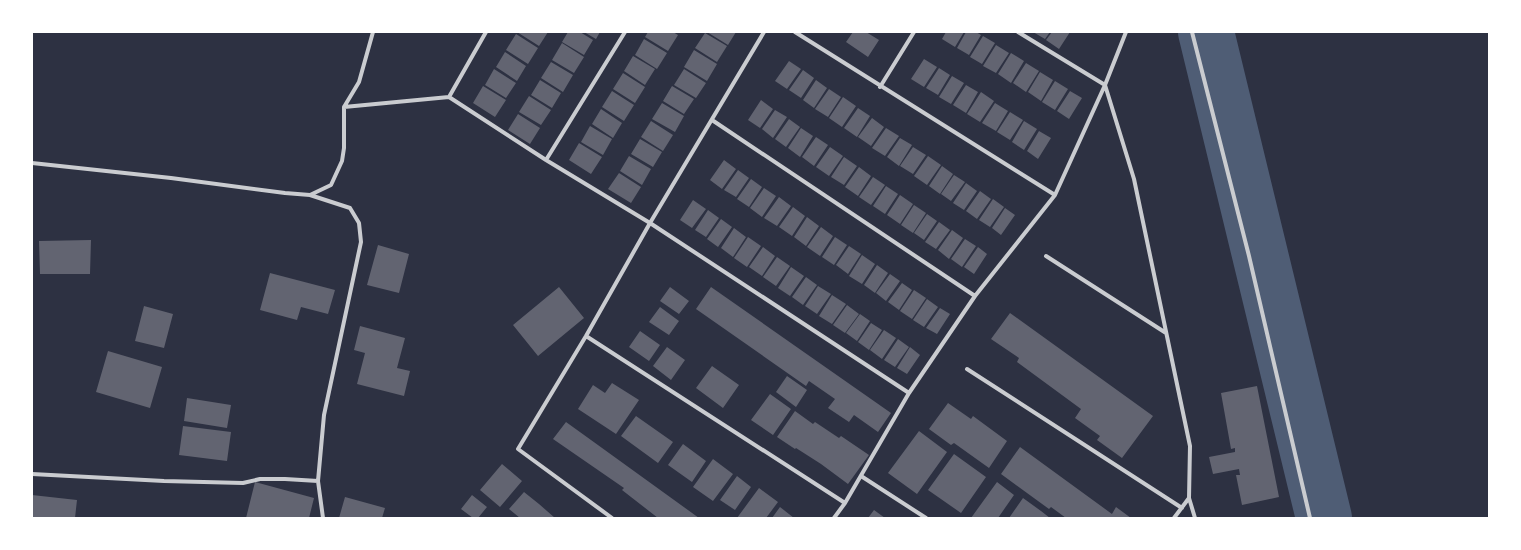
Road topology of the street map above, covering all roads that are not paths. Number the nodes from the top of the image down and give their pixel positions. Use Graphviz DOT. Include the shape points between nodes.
graph roads {
  1 [pos="373,32"];
  2 [pos="486,32"];
  3 [pos="625,32"];
  4 [pos="764,32"];
  5 [pos="795,32"];
  6 [pos="914,32"];
  7 [pos="1018,32"];
  8 [pos="1126,32"];
  9 [pos="1192,32"];
  10 [pos="1105,85"];
  11 [pos="880,87"];
  12 [pos="449,97"];
  13 [pos="344,107"];
  14 [pos="712,120"];
  15 [pos="546,160"];
  16 [pos="32,163"];
  17 [pos="310,195"];
  18 [pos="1055,195"];
  19 [pos="650,223"];
  20 [pos="1046,256"];
  21 [pos="975,296"];
  22 [pos="1166,333"];
  23 [pos="586,336"];
  24 [pos="967,369"];
  25 [pos="909,394"];
  26 [pos="32,474"];
  27 [pos="861,476"];
  28 [pos="318,481"];
  29 [pos="1189,498"];
  30 [pos="845,503"];
  31 [pos="1182,508"];
  32 [pos="323,518"];
  33 [pos="612,518"];
  34 [pos="834,518"];
  35 [pos="926,518"];
  36 [pos="1174,518"];
  37 [pos="1195,518"];
  38 [pos="1310,518"];
  1 -- 13 [label="street" via="359,82"];
  2 -- 12 [label="street"];
  3 -- 15 [label="street"];
  4 -- 14 [label="street"];
  5 -- 11 [label="street"];
  6 -- 11 [label="street"];
  7 -- 10 [label="street"];
  8 -- 10 [label="street"];
  9 -- 38 [label="street" via="1249,256"];
  10 -- 18 [label="street"];
  10 -- 22 [label="street" via="1134,179"];
  11 -- 18 [label="street"];
  12 -- 13 [label="street"];
  12 -- 15 [label="street"];
  13 -- 17 [label="street" via="342,161 331,185"];
  14 -- 19 [label="street"];
  14 -- 21 [label="street"];
  15 -- 19 [label="street"];
  16 -- 17 [label="street"];
  17 -- 28 [label="street" via="350,208 359,223 361,242 324,415"];
  18 -- 21 [label="street"];
  19 -- 23 [label="street"];
  19 -- 25 [label="street"];
  20 -- 22 [label="street"];
  21 -- 25 [label="street"];
  22 -- 29 [label="street" via="1190,446"];
  23 -- 30 [label="street"];
  23 -- 33 [label="street" via="518,450"];
  24 -- 31 [label="street"];
  25 -- 27 [label="street"];
  26 -- 28 [label="street" via="172,482 243,483 260,479"];
  27 -- 30 [label="street"];
  27 -- 35 [label="street"];
  28 -- 32 [label="street"];
  29 -- 31 [label="street"];
  29 -- 37 [label="street"];
  30 -- 34 [label="street"];
  31 -- 36 [label="street"];
}
